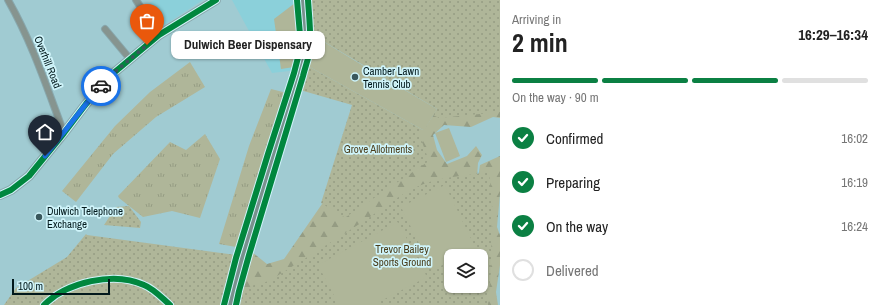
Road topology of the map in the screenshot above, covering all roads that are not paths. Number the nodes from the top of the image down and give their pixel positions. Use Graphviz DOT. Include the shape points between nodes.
graph roads {
  1 [pos="8,0"];
  2 [pos="14,0"];
  3 [pos="136,0"];
  4 [pos="216,0"];
  5 [pos="303,0"];
  6 [pos="12,7"];
  7 [pos="105,29"];
  8 [pos="159,35"];
  9 [pos="130,59"];
  10 [pos="64,133"];
  11 [pos="0,195"];
  12 [pos="232,305"];
  1 -- 6 [label="street, Overhill Road"];
  2 -- 6 [label="street"];
  3 -- 8 [label="street"];
  4 -- 8 [label="main road"];
  5 -- 12 [label="highway" via="305,60 244,252"];
  6 -- 10 [label="street, Overhill Road" via="25,32"];
  7 -- 9 [label="street"];
  8 -- 9 [label="main road"];
  9 -- 10 [label="main road" via="110,76"];
  10 -- 11 [label="main road" via="29,176"];
}
